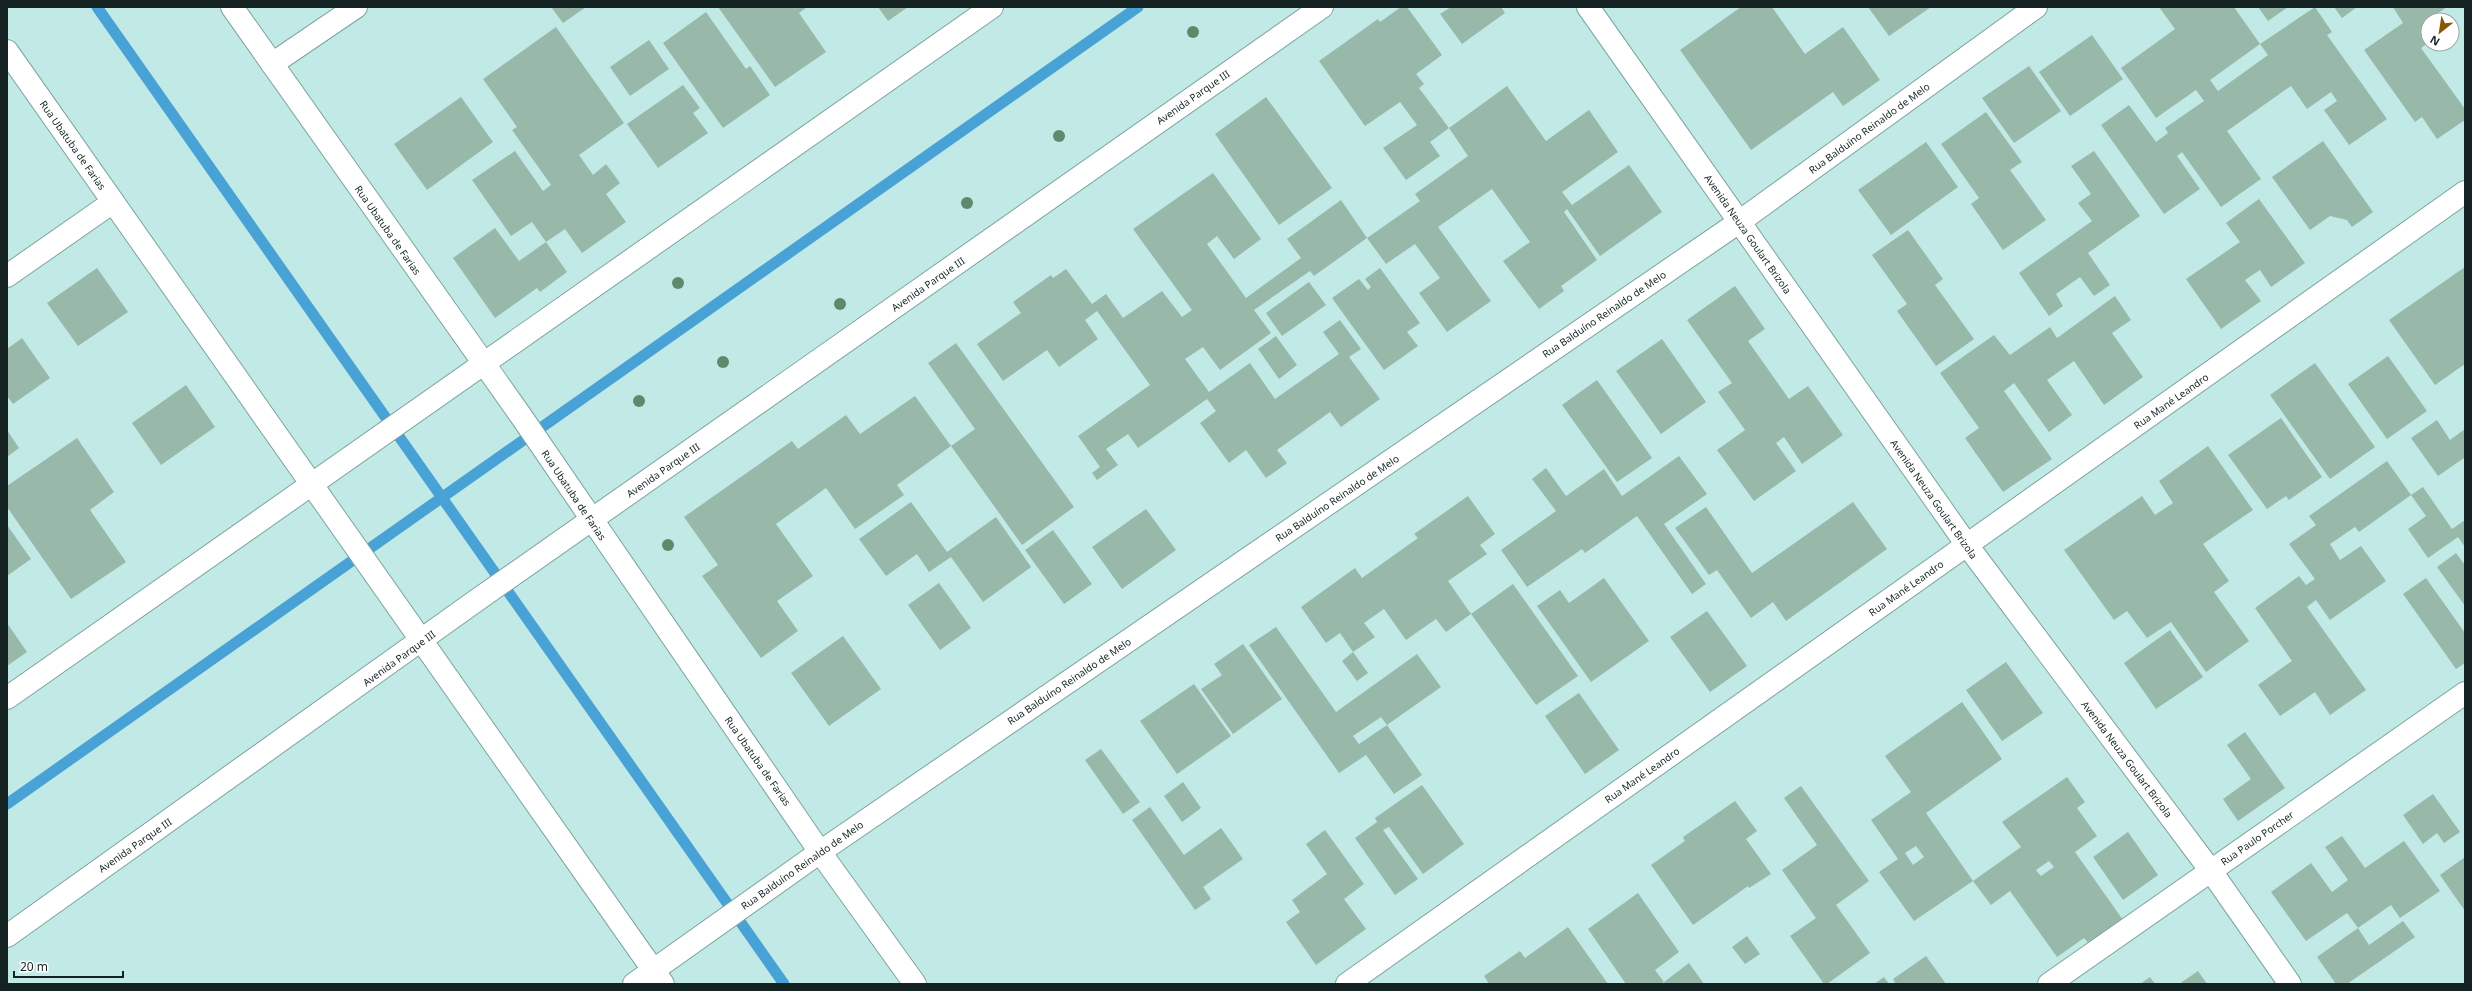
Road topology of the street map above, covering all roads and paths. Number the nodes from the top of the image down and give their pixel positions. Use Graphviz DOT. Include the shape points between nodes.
graph roads {
  1 [pos="232,7"];
  2 [pos="356,7"];
  3 [pos="992,7"];
  4 [pos="1322,7"];
  5 [pos="1588,7"];
  6 [pos="2036,7"];
  7 [pos="7,52"];
  8 [pos="272,64"];
  9 [pos="2465,192"];
  10 [pos="113,202"];
  11 [pos="1739,222"];
  12 [pos="7,276"];
  13 [pos="482,364"];
  14 [pos="312,484"];
  15 [pos="592,521"];
  16 [pos="1967,545"];
  17 [pos="423,641"];
  18 [pos="2465,693"];
  19 [pos="7,698"];
  20 [pos="820,852"];
  21 [pos="2211,870"];
  22 [pos="7,936"];
  23 [pos="658,977"];
  24 [pos="634,984"];
  25 [pos="914,984"];
  26 [pos="1348,984"];
  27 [pos="2049,984"];
  28 [pos="2290,984"];
  1 -- 8 [label="street, Rua Ubatuba de Farias"];
  2 -- 8 [label="street"];
  3 -- 13 [label="street"];
  4 -- 15 [label="street, Avenida Parque III"];
  5 -- 11 [label="street, Avenida Neuza Goulart Brizola"];
  6 -- 11 [label="street, Rua Balduíno Reinaldo de Melo"];
  7 -- 10 [label="street, Rua Ubatuba de Farias"];
  8 -- 13 [label="street, Rua Ubatuba de Farias"];
  9 -- 16 [label="street, Rua Mané Leandro"];
  10 -- 12 [label="street"];
  10 -- 14 [label="street, Rua Ubatuba de Farias"];
  11 -- 16 [label="street, Avenida Neuza Goulart Brizola"];
  11 -- 20 [label="street, Rua Balduíno Reinaldo de Melo"];
  13 -- 14 [label="street"];
  13 -- 15 [label="street, Rua Ubatuba de Farias" via="521,416"];
  14 -- 17 [label="street, Rua Ubatuba de Farias"];
  14 -- 19 [label="street"];
  15 -- 17 [label="street, Avenida Parque III" via="470,605"];
  15 -- 20 [label="street, Rua Ubatuba de Farias"];
  16 -- 21 [label="street, Avenida Neuza Goulart Brizola"];
  16 -- 26 [label="street, Rua Mané Leandro"];
  17 -- 22 [label="street, Avenida Parque III"];
  17 -- 23 [label="street, Rua Ubatuba de Farias"];
  18 -- 21 [label="street, Rua Paulo Porcher"];
  20 -- 23 [label="street, Rua Balduíno Reinaldo de Melo" via="702,934"];
  20 -- 25 [label="street, Rua Ubatuba de Farias"];
  21 -- 27 [label="street, Rua Paulo Porcher"];
  21 -- 28 [label="street, Avenida Neuza Goulart Brizola"];
  23 -- 24 [label="street, Rua Balduíno Reinaldo de Melo"];
}
